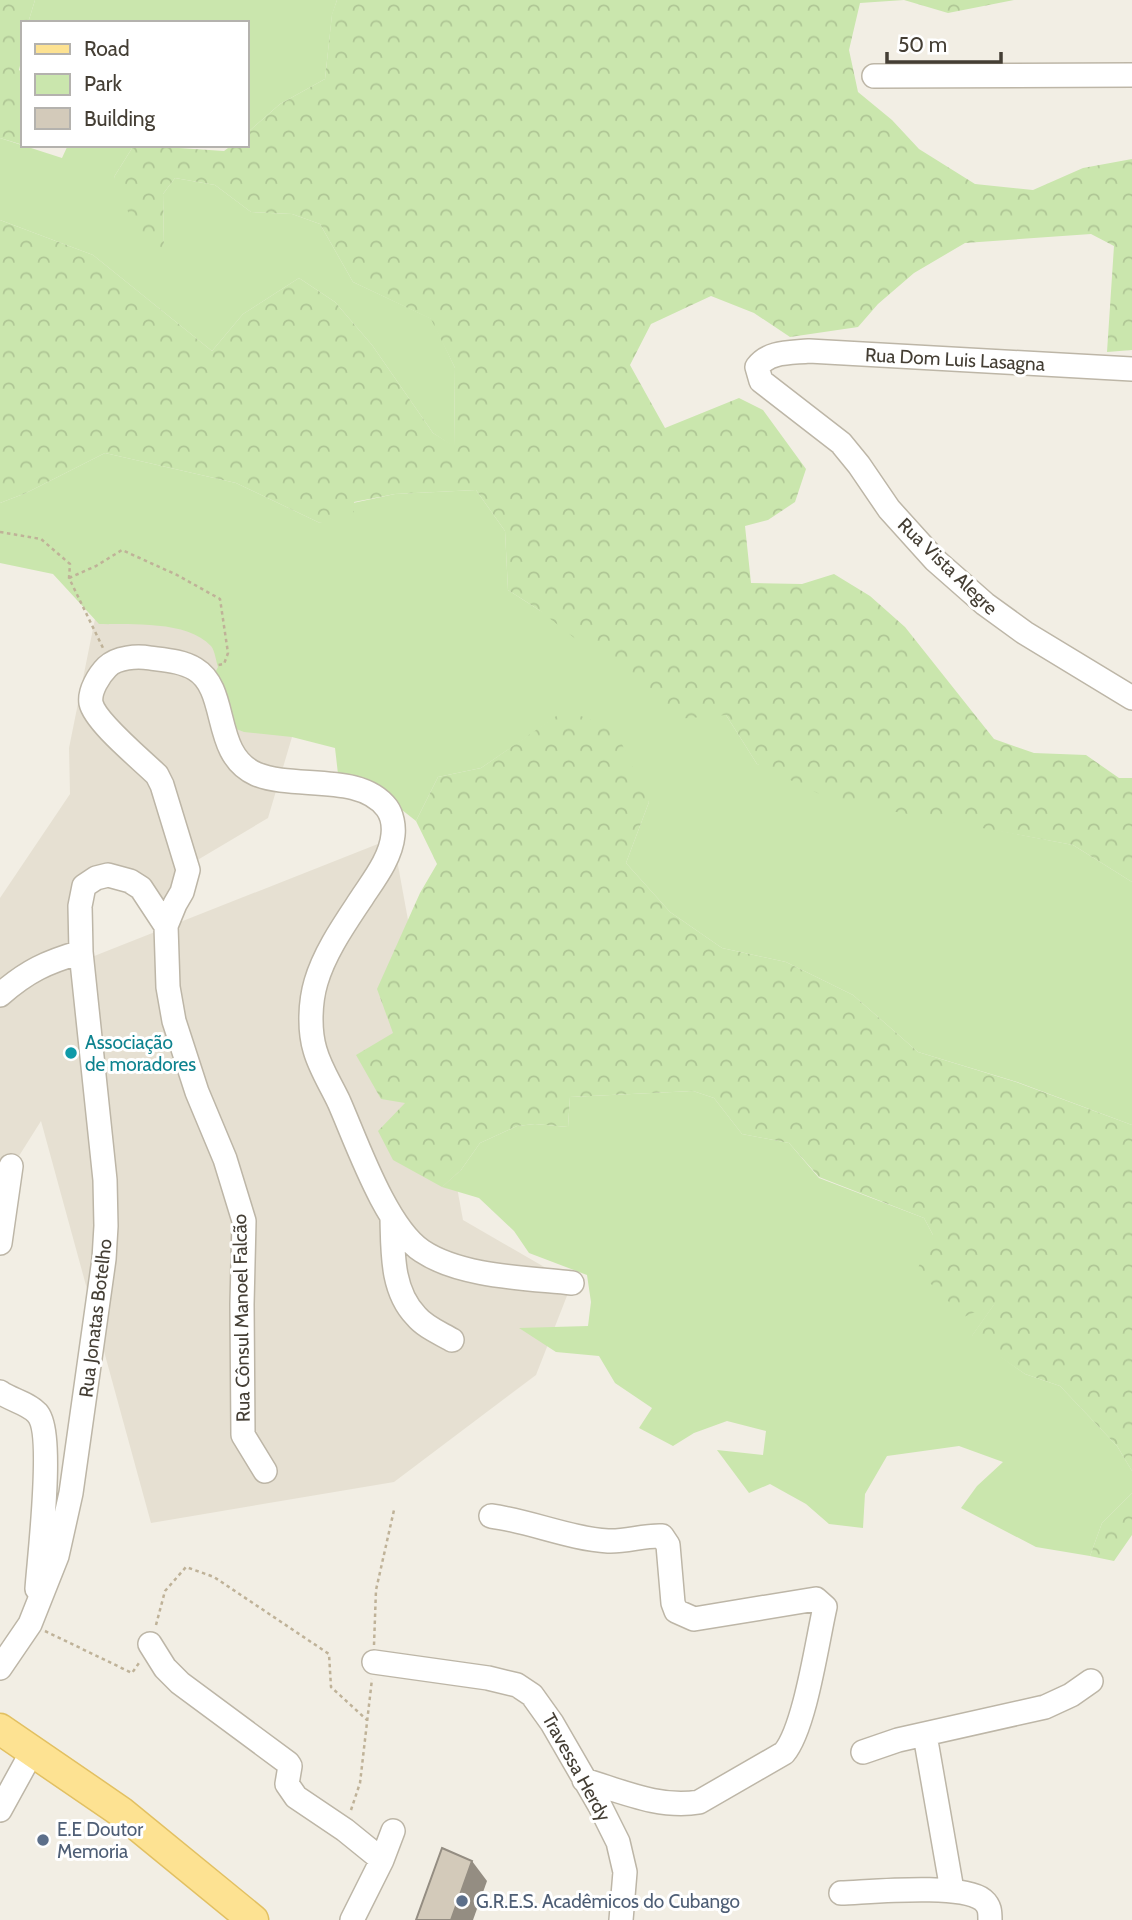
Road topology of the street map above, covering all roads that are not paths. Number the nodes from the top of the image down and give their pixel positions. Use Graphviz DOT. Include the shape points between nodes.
graph roads {
  1 [pos="1132,75"];
  2 [pos="874,76"];
  3 [pos="783,354"];
  4 [pos="1130,371"];
  5 [pos="1132,698"];
  6 [pos="166,926"];
  7 [pos="81,952"];
  8 [pos="0,995"];
  9 [pos="11,1166"];
  10 [pos="393,1218"];
  11 [pos="0,1243"];
  12 [pos="572,1283"];
  13 [pos="452,1340"];
  14 [pos="0,1392"];
  15 [pos="265,1471"];
  16 [pos="491,1516"];
  17 [pos="33,1617"];
  18 [pos="150,1644"];
  19 [pos="374,1662"];
  20 [pos="0,1668"];
  21 [pos="1091,1681"];
  22 [pos="0,1729"];
  23 [pos="925,1735"];
  24 [pos="33,1750"];
  25 [pos="863,1752"];
  26 [pos="584,1780"];
  27 [pos="0,1810"];
  28 [pos="393,1830"];
  29 [pos="382,1860"];
  30 [pos="952,1890"];
  31 [pos="841,1893"];
  32 [pos="253,1920"];
  33 [pos="352,1920"];
  34 [pos="621,1920"];
  35 [pos="990,1920"];
  1 -- 2 [label="street"];
  3 -- 4 [label="street, Rua Dom Luis Lasagna" via="809,351"];
  3 -- 5 [label="street, Rua Vista Alegre" via="762,360 757,368 761,381 841,443 889,509 936,560 1006,620"];
  6 -- 7 [label="street" via="141,888 119,877 96,878 81,893"];
  6 -- 10 [label="street" via="188,870 157,775 104,724 91,704 93,689 110,664 128,659 153,658 195,668 215,699 225,737 246,768 274,780 359,789 388,810 393,836 381,869 328,955 316,982 312,1017 314,1049"];
  6 -- 15 [label="street, Rua Cônsul Manoel Falcão" via="174,1021 244,1221 243,1435"];
  7 -- 8 [label="street" via="30,970"];
  7 -- 17 [label="street, Rua Jonatas Botelho" via="105,1180 106,1236 71,1493 57,1556"];
  9 -- 11 [label="street"];
  10 -- 12 [label="street" via="419,1250 441,1262"];
  10 -- 13 [label="street" via="393,1264 403,1296 416,1317"];
  14 -- 17 [label="street" via="37,1412 43,1424 46,1456"];
  16 -- 26 [label="street" via="605,1541 662,1536 668,1545 676,1611 694,1619 816,1599 825,1607 798,1726 785,1753 699,1802 664,1803"];
  17 -- 20 [label="street, Rua Jonatas Botelho"];
  18 -- 29 [label="street" via="180,1683 288,1762 288,1788 296,1797"];
  19 -- 26 [label="street, Travessa Herdy" via="517,1685 543,1707"];
  21 -- 23 [label="street" via="1045,1707"];
  22 -- 24 [label="main road"];
  23 -- 25 [label="street"];
  23 -- 30 [label="street"];
  24 -- 27 [label="street"];
  24 -- 32 [label="main road" via="121,1812"];
  26 -- 34 [label="street, Travessa Herdy" via="623,1858"];
  28 -- 29 [label="street"];
  29 -- 33 [label="street"];
  30 -- 31 [label="street"];
  30 -- 35 [label="street" via="980,1898 989,1908"];
}
